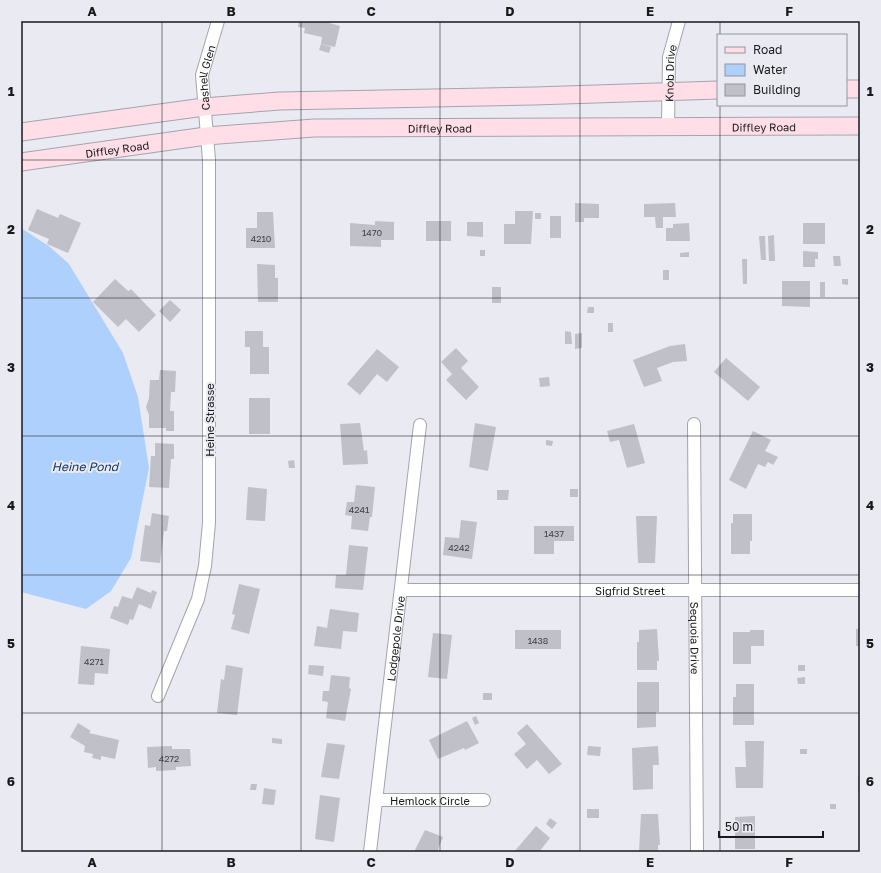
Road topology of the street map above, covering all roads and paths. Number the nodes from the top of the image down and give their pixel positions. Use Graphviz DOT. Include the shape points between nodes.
graph roads {
  1 [pos="218,21"];
  2 [pos="679,21"];
  3 [pos="847,89"];
  4 [pos="860,89"];
  5 [pos="668,90"];
  6 [pos="717,90"];
  7 [pos="204,107"];
  8 [pos="668,126"];
  9 [pos="860,126"];
  10 [pos="21,132"];
  11 [pos="206,136"];
  12 [pos="21,162"];
  13 [pos="694,424"];
  14 [pos="420,425"];
  15 [pos="400,590"];
  16 [pos="695,590"];
  17 [pos="860,590"];
  18 [pos="158,696"];
  19 [pos="376,800"];
  20 [pos="484,800"];
  21 [pos="370,852"];
  22 [pos="697,852"];
  1 -- 7 [label="street, Cashell Glen" via="202,75"];
  2 -- 5 [label="street, Knob Drive" via="669,56"];
  3 -- 4 [label="main road"];
  5 -- 6 [label="main road"];
  5 -- 7 [label="main road" via="534,96 280,101"];
  5 -- 8 [label="street, Knob Drive"];
  7 -- 10 [label="main road"];
  7 -- 11 [label="street, Cashell Glen"];
  8 -- 9 [label="main road, Diffley Road"];
  8 -- 11 [label="main road, Diffley Road" via="314,128"];
  11 -- 12 [label="main road, Diffley Road"];
  11 -- 18 [label="street, Heine Strasse" via="209,160 209,523 205,566 198,599"];
  13 -- 16 [label="street, Sequoia Drive"];
  14 -- 15 [label="street, Lodgepole Drive"];
  15 -- 16 [label="street, Sigfrid Street"];
  15 -- 19 [label="street, Lodgepole Drive"];
  16 -- 17 [label="street, Sigfrid Street"];
  16 -- 22 [label="street, Sequoia Drive"];
  19 -- 20 [label="street, Hemlock Circle"];
  19 -- 21 [label="street, Lodgepole Drive"];
}
